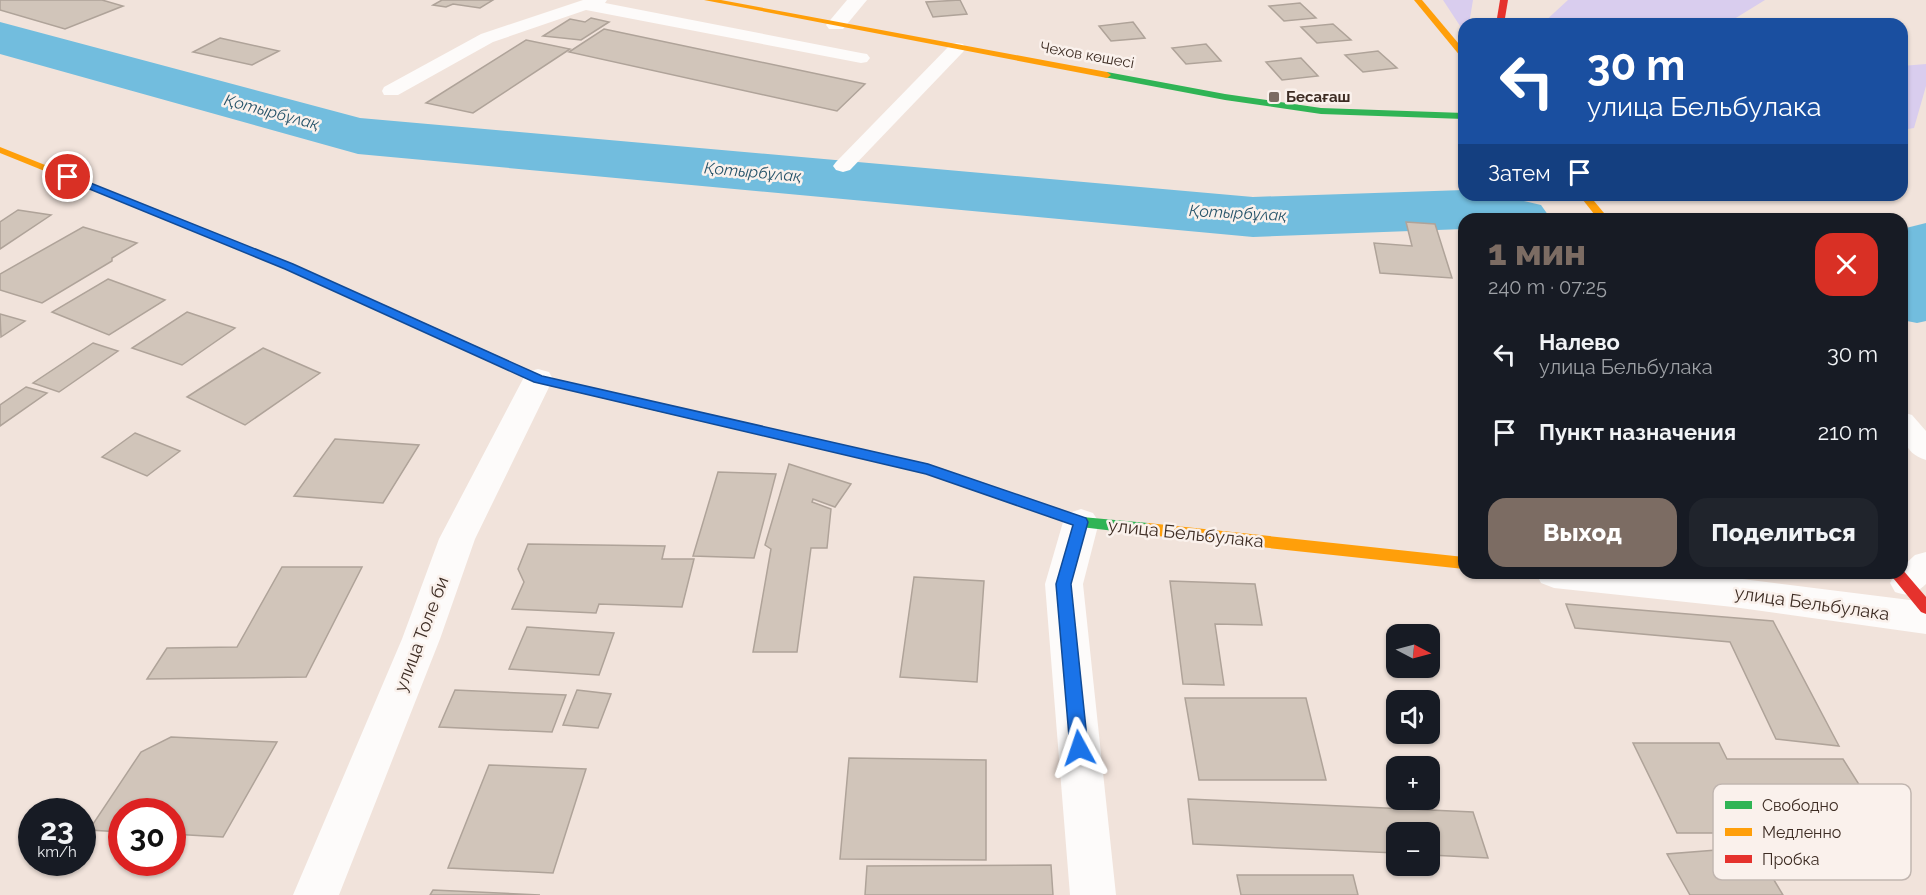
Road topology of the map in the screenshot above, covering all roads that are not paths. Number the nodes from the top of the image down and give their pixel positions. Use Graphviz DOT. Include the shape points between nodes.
graph roads {
  1 [pos="708,0"];
  2 [pos="857,0"];
  3 [pos="1418,0"];
  4 [pos="1504,0"];
  5 [pos="593,3"];
  6 [pos="1501,18"];
  7 [pos="836,25"];
  8 [pos="957,48"];
  9 [pos="1458,48"];
  10 [pos="861,58"];
  11 [pos="391,91"];
  12 [pos="1458,116"];
  13 [pos="0,150"];
  14 [pos="843,166"];
  15 [pos="1589,201"];
  16 [pos="1599,213"];
  17 [pos="538,379"];
  18 [pos="1908,429"];
  19 [pos="1926,450"];
  20 [pos="1081,522"];
  21 [pos="1458,562"];
  22 [pos="1910,574"];
  23 [pos="1611,579"];
  24 [pos="1926,608"];
  25 [pos="1926,618"];
  26 [pos="316,895"];
  27 [pos="1093,895"];
  1 -- 7 [label="street, Чехов көшесі"];
  2 -- 7 [label="street"];
  3 -- 9 [label="street"];
  4 -- 6 [label="street"];
  5 -- 10 [label="lane"];
  5 -- 11 [label="lane" via="487,38"];
  7 -- 8 [label="street, Чехов көшесі"];
  8 -- 12 [label="street, Чехов көшесі" via="1321,111"];
  8 -- 14 [label="lane"];
  13 -- 17 [label="street, улица Бельбулака" via="289,266"];
  15 -- 16 [label="street"];
  17 -- 20 [label="street, улица Бельбулака" via="928,469"];
  17 -- 26 [label="street, улица Толе би" via="457,539 421,639"];
  18 -- 19 [label="lane"];
  20 -- 21 [label="street, улица Бельбулака"];
  20 -- 27 [label="street" via="1064,584"];
  22 -- 24 [label="street"];
  23 -- 25 [label="street, улица Бельбулака"];
}
